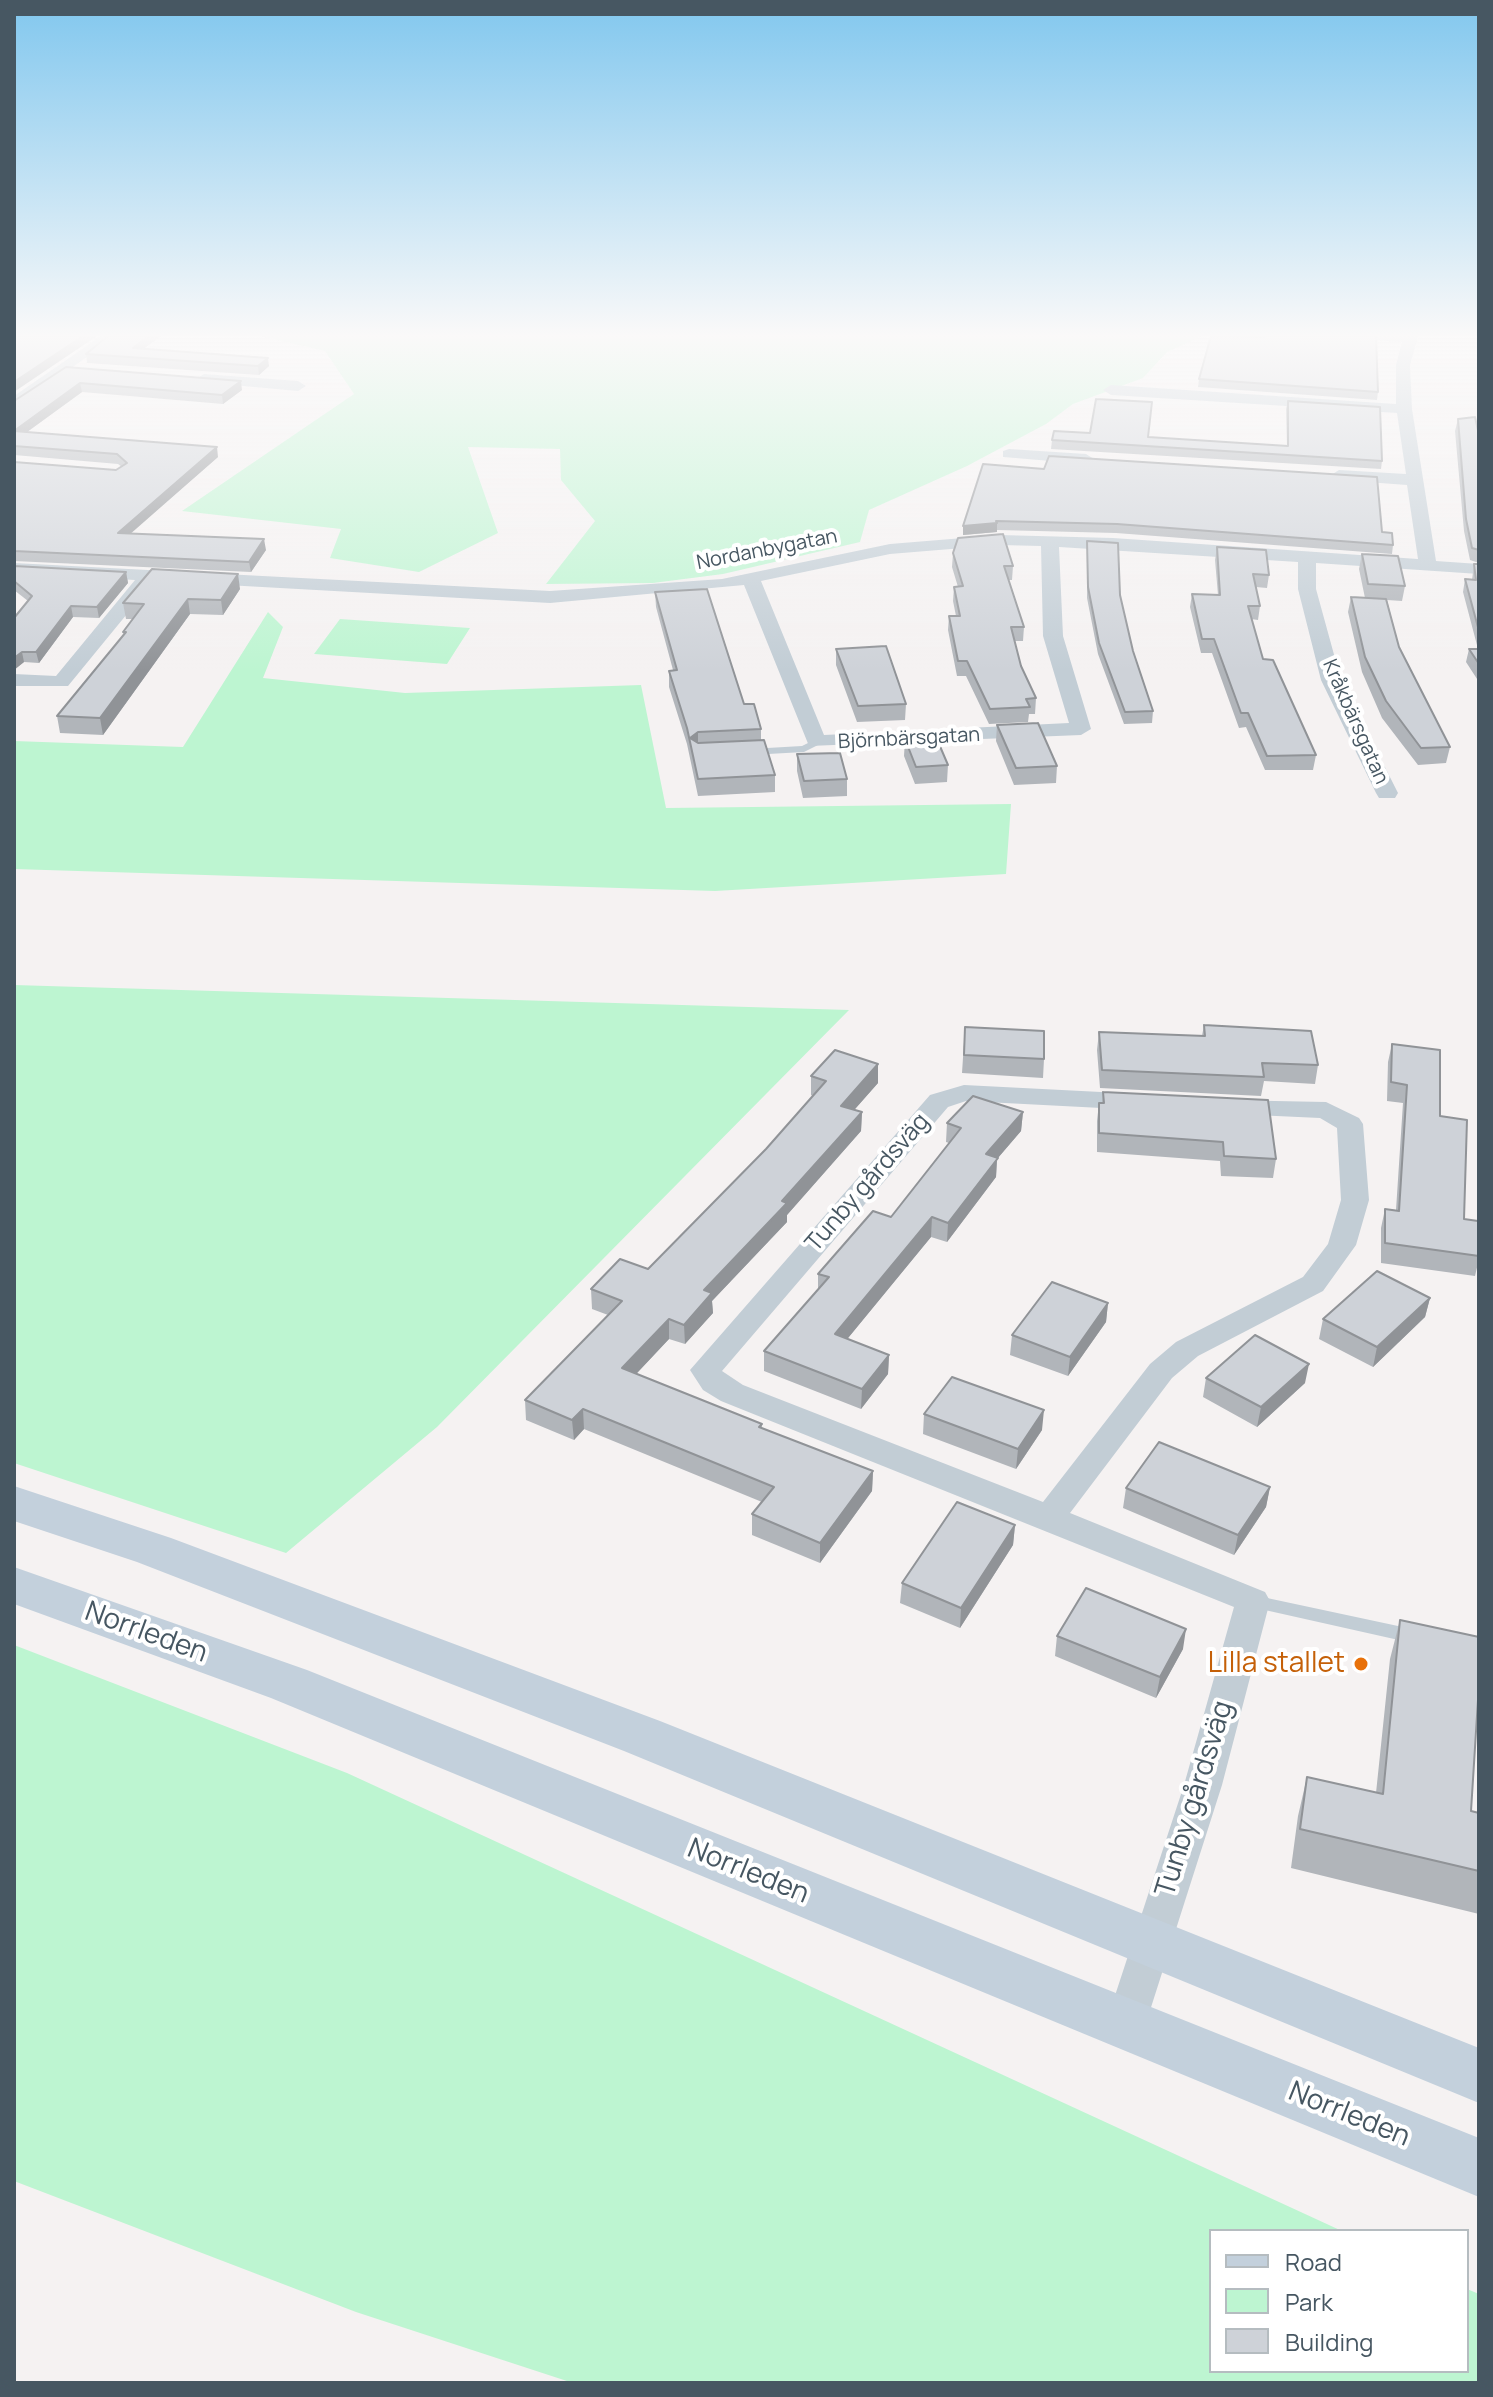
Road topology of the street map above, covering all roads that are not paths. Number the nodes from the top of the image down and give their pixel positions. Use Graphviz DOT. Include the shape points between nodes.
graph roads {
  1 [pos="1409,448"];
  2 [pos="1009,454"];
  3 [pos="1101,460"];
  4 [pos="1319,474"];
  5 [pos="1414,480"];
  6 [pos="1050,540"];
  7 [pos="1307,557"];
  8 [pos="1428,565"];
  9 [pos="14,568"];
  10 [pos="1479,569"];
  11 [pos="148,575"];
  12 [pos="751,579"];
  13 [pos="14,680"];
  14 [pos="816,742"];
  15 [pos="744,752"];
  16 [pos="1387,793"];
  17 [pos="1171,1104"];
  18 [pos="1202,1105"];
  19 [pos="14,1503"];
  20 [pos="1049,1517"];
  21 [pos="14,1585"];
  22 [pos="1253,1601"];
  23 [pos="1434,1641"];
  24 [pos="1149,1943"];
  25 [pos="1126,2023"];
  26 [pos="1479,2076"];
  27 [pos="1479,2168"];
  1 -- 5 [label="street"];
  2 -- 3 [label="street"];
  4 -- 5 [label="street"];
  5 -- 8 [label="street"];
  6 -- 7 [label="street, Nordanbygatan"];
  6 -- 12 [label="street, Nordanbygatan" via="890,549"];
  6 -- 14 [label="street, Björnbärsgatan" via="1053,636 1081,729"];
  7 -- 8 [label="street, Nordanbygatan"];
  7 -- 16 [label="street, Kråkbärsgatan" via="1307,589 1331,680"];
  8 -- 10 [label="street, Nordanbygatan"];
  9 -- 11 [label="street, Nordanbygatan"];
  11 -- 12 [label="street, Nordanbygatan" via="550,597"];
  11 -- 13 [label="street" via="61,682"];
  12 -- 14 [label="street, Björnbärsgatan"];
  14 -- 15 [label="lane" via="804,749"];
  17 -- 20 [label="street, Tunby gårdsväg" via="964,1093 939,1101 705,1370 714,1383 732,1393"];
  18 -- 20 [label="street" via="1326,1110 1350,1124 1355,1200 1342,1245 1313,1284 1187,1349 1161,1371"];
  19 -- 24 [label="main road" via="154,1550 642,1736"];
  20 -- 22 [label="street, Tunby gårdsväg"];
  21 -- 25 [label="main road, Norrleden" via="289,1684"];
  22 -- 23 [label="lane"];
  22 -- 24 [label="street, Tunby gårdsväg" via="1203,1785"];
  24 -- 25 [label="street, Tunby gårdsväg"];
  24 -- 26 [label="main road"];
  25 -- 27 [label="main road, Norrleden"];
}
